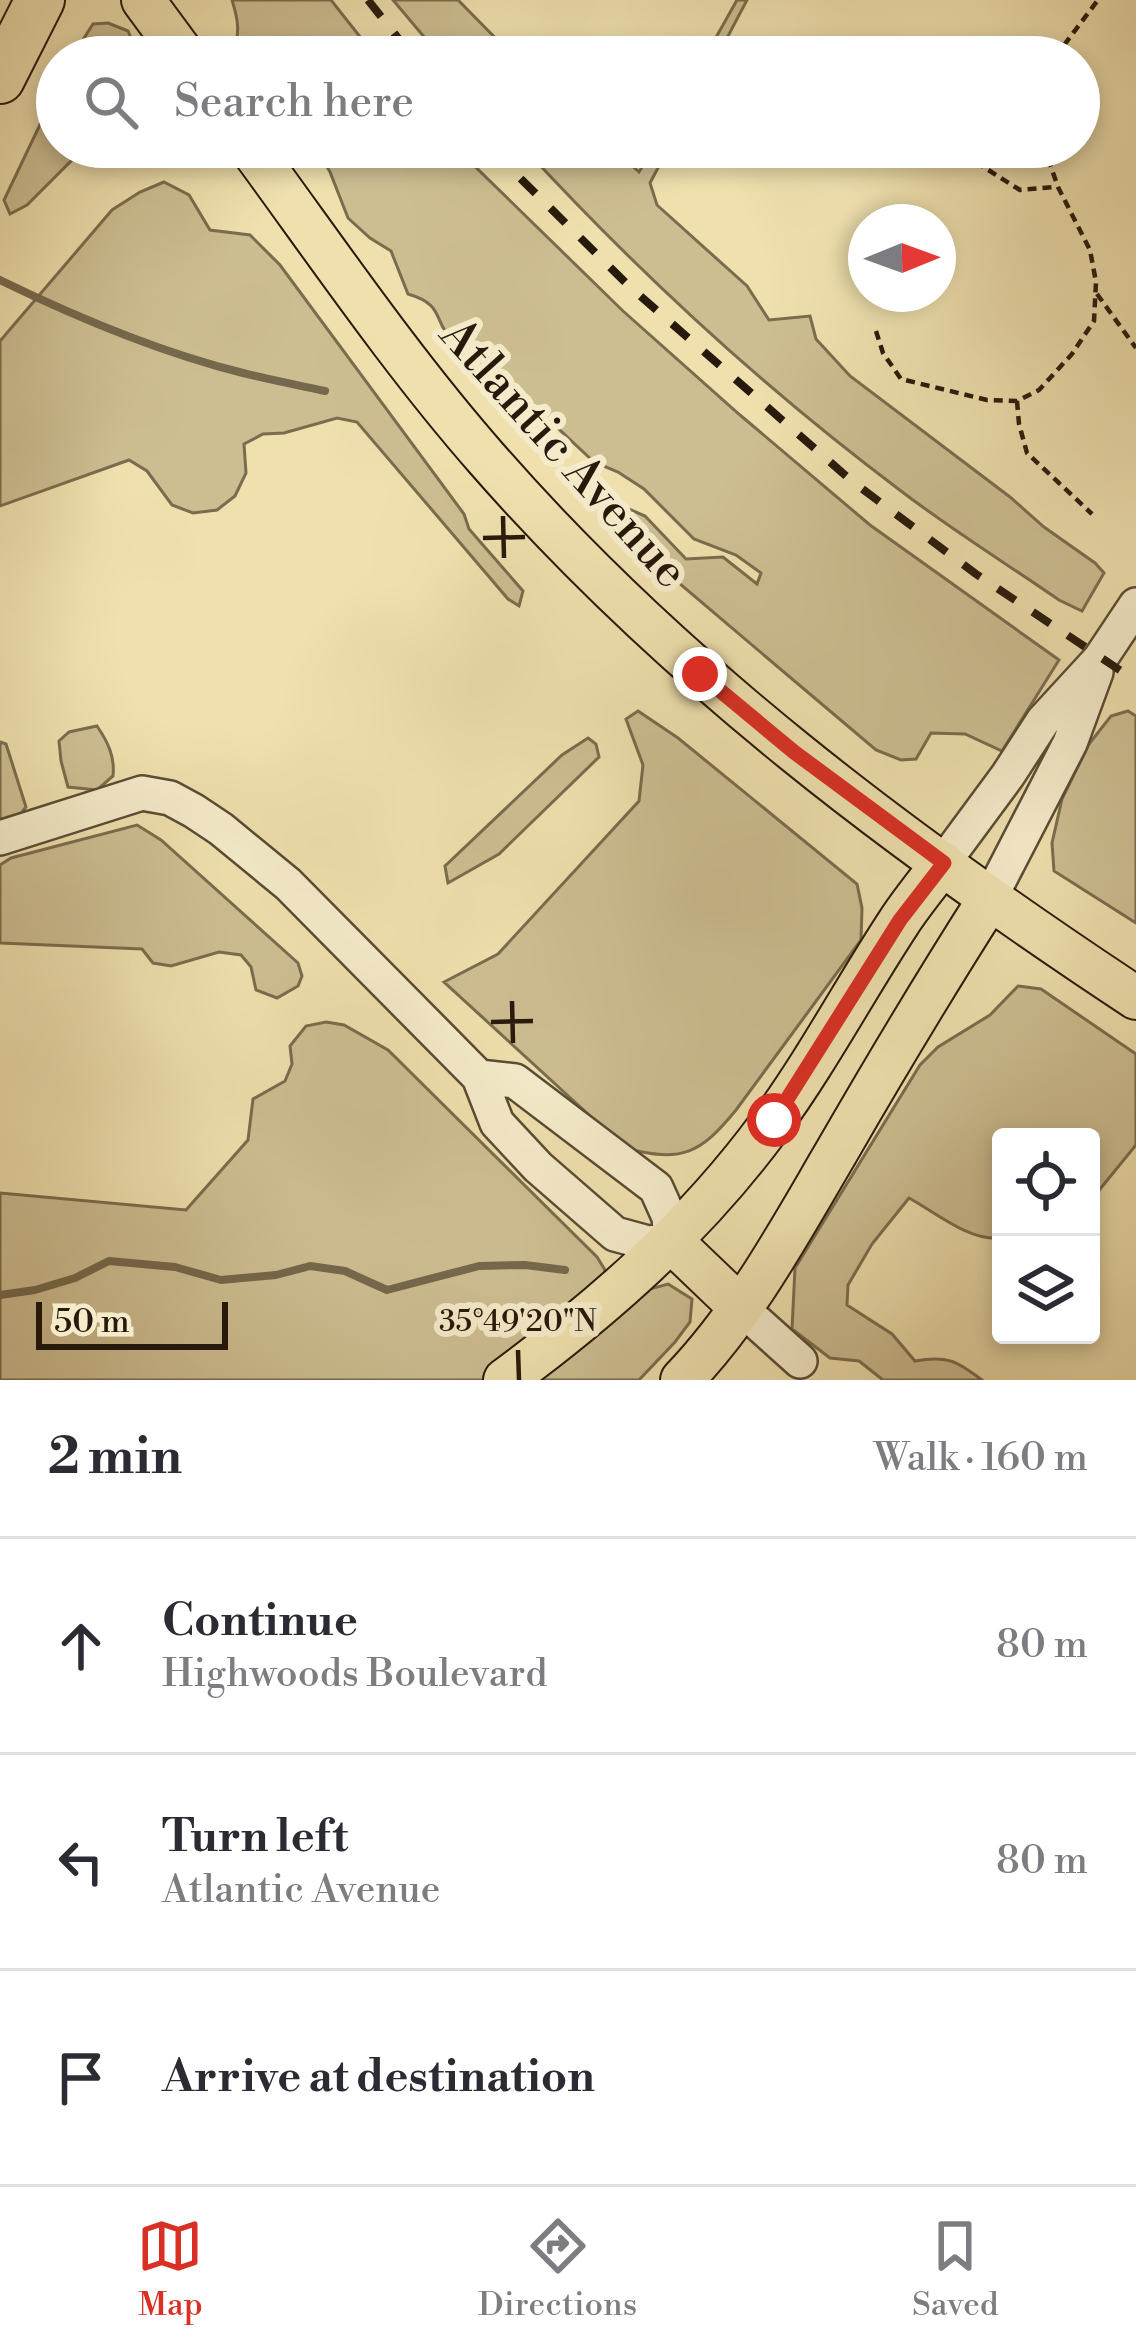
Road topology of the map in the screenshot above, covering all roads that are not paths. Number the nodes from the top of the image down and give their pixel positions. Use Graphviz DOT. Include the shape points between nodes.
graph roads {
  1 [pos="40,0"];
  2 [pos="143,0"];
  3 [pos="170,36"];
  4 [pos="0,79"];
  5 [pos="265,168"];
  6 [pos="1136,605"];
  7 [pos="1100,659"];
  8 [pos="0,838"];
  9 [pos="944,863"];
  10 [pos="990,898"];
  11 [pos="1136,998"];
  12 [pos="479,1077"];
  13 [pos="671,1240"];
  14 [pos="741,1308"];
  15 [pos="800,1361"];
  16 [pos="505,1380"];
  17 [pos="682,1380"];
  1 -- 4 [label="highway"];
  2 -- 3 [label="main road"];
  5 -- 9 [label="main road, Atlantic Avenue" via="405,360 570,549 700,674"];
  6 -- 7 [label="street"];
  7 -- 9 [label="street" via="1043,722"];
  7 -- 10 [label="street" via="1070,742"];
  8 -- 12 [label="street" via="142,794 170,798 288,884"];
  9 -- 10 [label="main road, Atlantic Avenue"];
  9 -- 13 [label="main road" via="774,1120"];
  10 -- 11 [label="main road, Atlantic Avenue"];
  10 -- 14 [label="main road"];
  12 -- 13 [label="street" via="515,1081 656,1189"];
  12 -- 13 [label="street" via="497,1123 615,1234"];
  13 -- 14 [label="main road"];
  13 -- 16 [label="main road"];
  14 -- 15 [label="street"];
  14 -- 17 [label="main road"];
}
